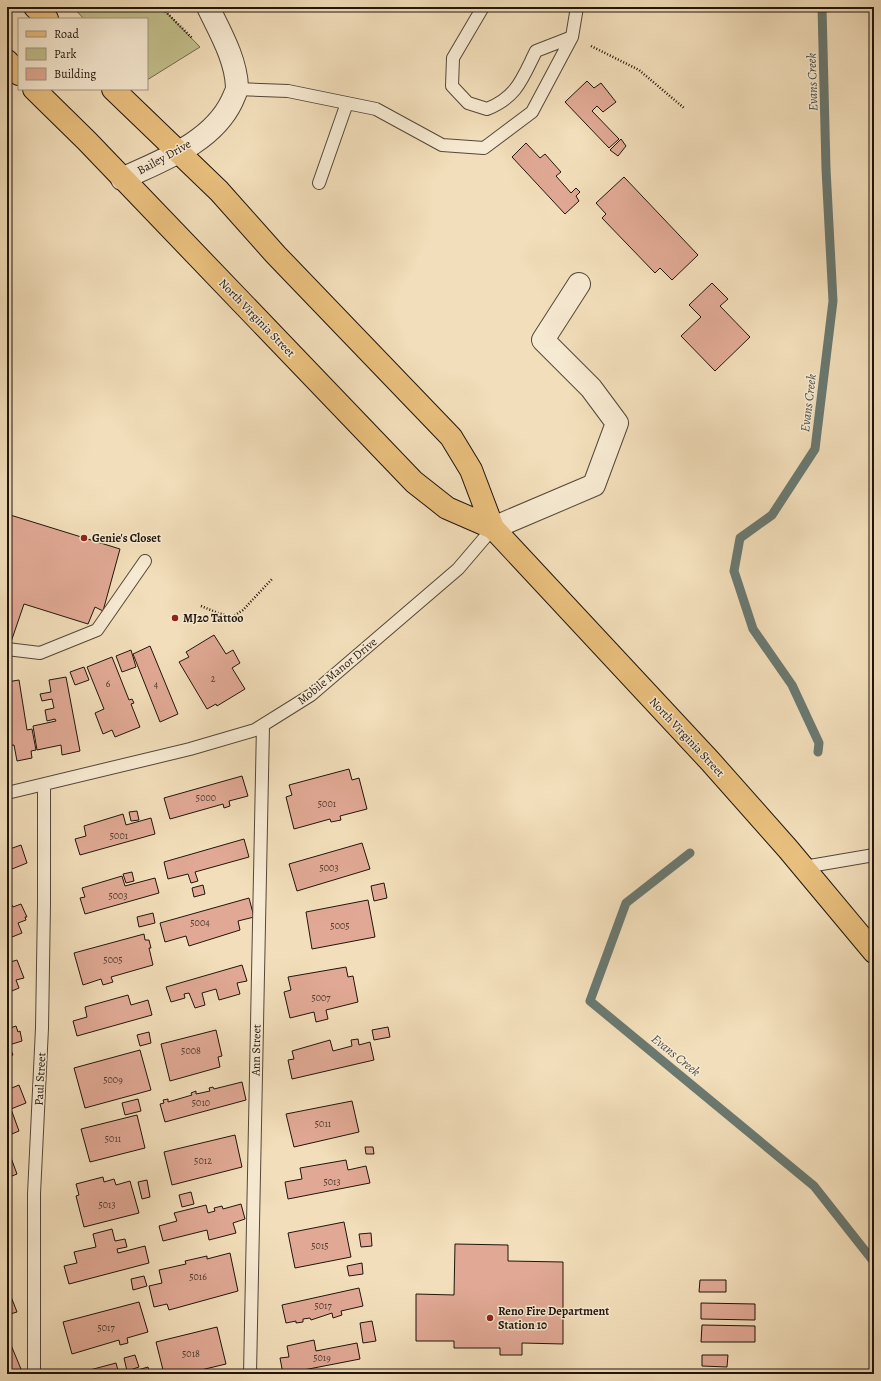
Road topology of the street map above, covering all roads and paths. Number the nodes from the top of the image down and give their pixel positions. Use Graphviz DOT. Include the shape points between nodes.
graph roads {
  1 [pos="35,7"];
  2 [pos="208,7"];
  3 [pos="483,7"];
  4 [pos="577,7"];
  5 [pos="46,18"];
  6 [pos="572,37"];
  7 [pos="7,61"];
  8 [pos="18,73"];
  9 [pos="238,89"];
  10 [pos="35,90"];
  11 [pos="114,90"];
  12 [pos="347,103"];
  13 [pos="684,108"];
  14 [pos="180,152"];
  15 [pos="122,179"];
  16 [pos="319,183"];
  17 [pos="579,284"];
  18 [pos="493,528"];
  19 [pos="145,561"];
  20 [pos="272,579"];
  21 [pos="201,606"];
  22 [pos="7,649"];
  23 [pos="263,725"];
  24 [pos="44,785"];
  25 [pos="7,793"];
  26 [pos="874,855"];
  27 [pos="804,868"];
  28 [pos="874,952"];
  29 [pos="34,1374"];
  30 [pos="250,1374"];
  1 -- 5 [label="main road"];
  2 -- 9 [label="street" via="235,68"];
  3 -- 6 [label="lane" via="453,58 452,86 468,103 487,109 503,103 517,86 536,52"];
  4 -- 6 [label="lane"];
  6 -- 12 [label="lane" via="532,112 484,148 442,145 376,109"];
  6 -- 13 [label="path" via="639,70"];
  7 -- 8 [label="main road"];
  9 -- 12 [label="lane" via="288,91"];
  9 -- 14 [label="street, Bailey Drive" via="226,113 218,122"];
  10 -- 15 [label="main road, North Virginia Street" via="87,140"];
  11 -- 14 [label="main road, North Virginia Street"];
  12 -- 16 [label="lane"];
  14 -- 15 [label="street, Bailey Drive"];
  14 -- 18 [label="main road, North Virginia Street" via="451,436 471,470"];
  15 -- 18 [label="main road, North Virginia Street" via="414,482 447,508"];
  17 -- 18 [label="street" via="543,340 591,388 617,423 594,485"];
  18 -- 23 [label="lane, Mobile Manor Drive" via="458,569 311,695"];
  18 -- 27 [label="main road, North Virginia Street" via="710,762"];
  19 -- 22 [label="lane" via="96,630 40,653"];
  20 -- 21 [label="path" via="243,610 232,616"];
  23 -- 24 [label="lane, Mobile Manor Drive" via="255,730 190,749"];
  23 -- 30 [label="lane, Ann Street"];
  24 -- 25 [label="lane, Mobile Manor Drive"];
  24 -- 29 [label="lane, Paul Street" via="42,1028 34,1194"];
  26 -- 27 [label="lane"];
  27 -- 28 [label="main road, North Virginia Street"];
}
